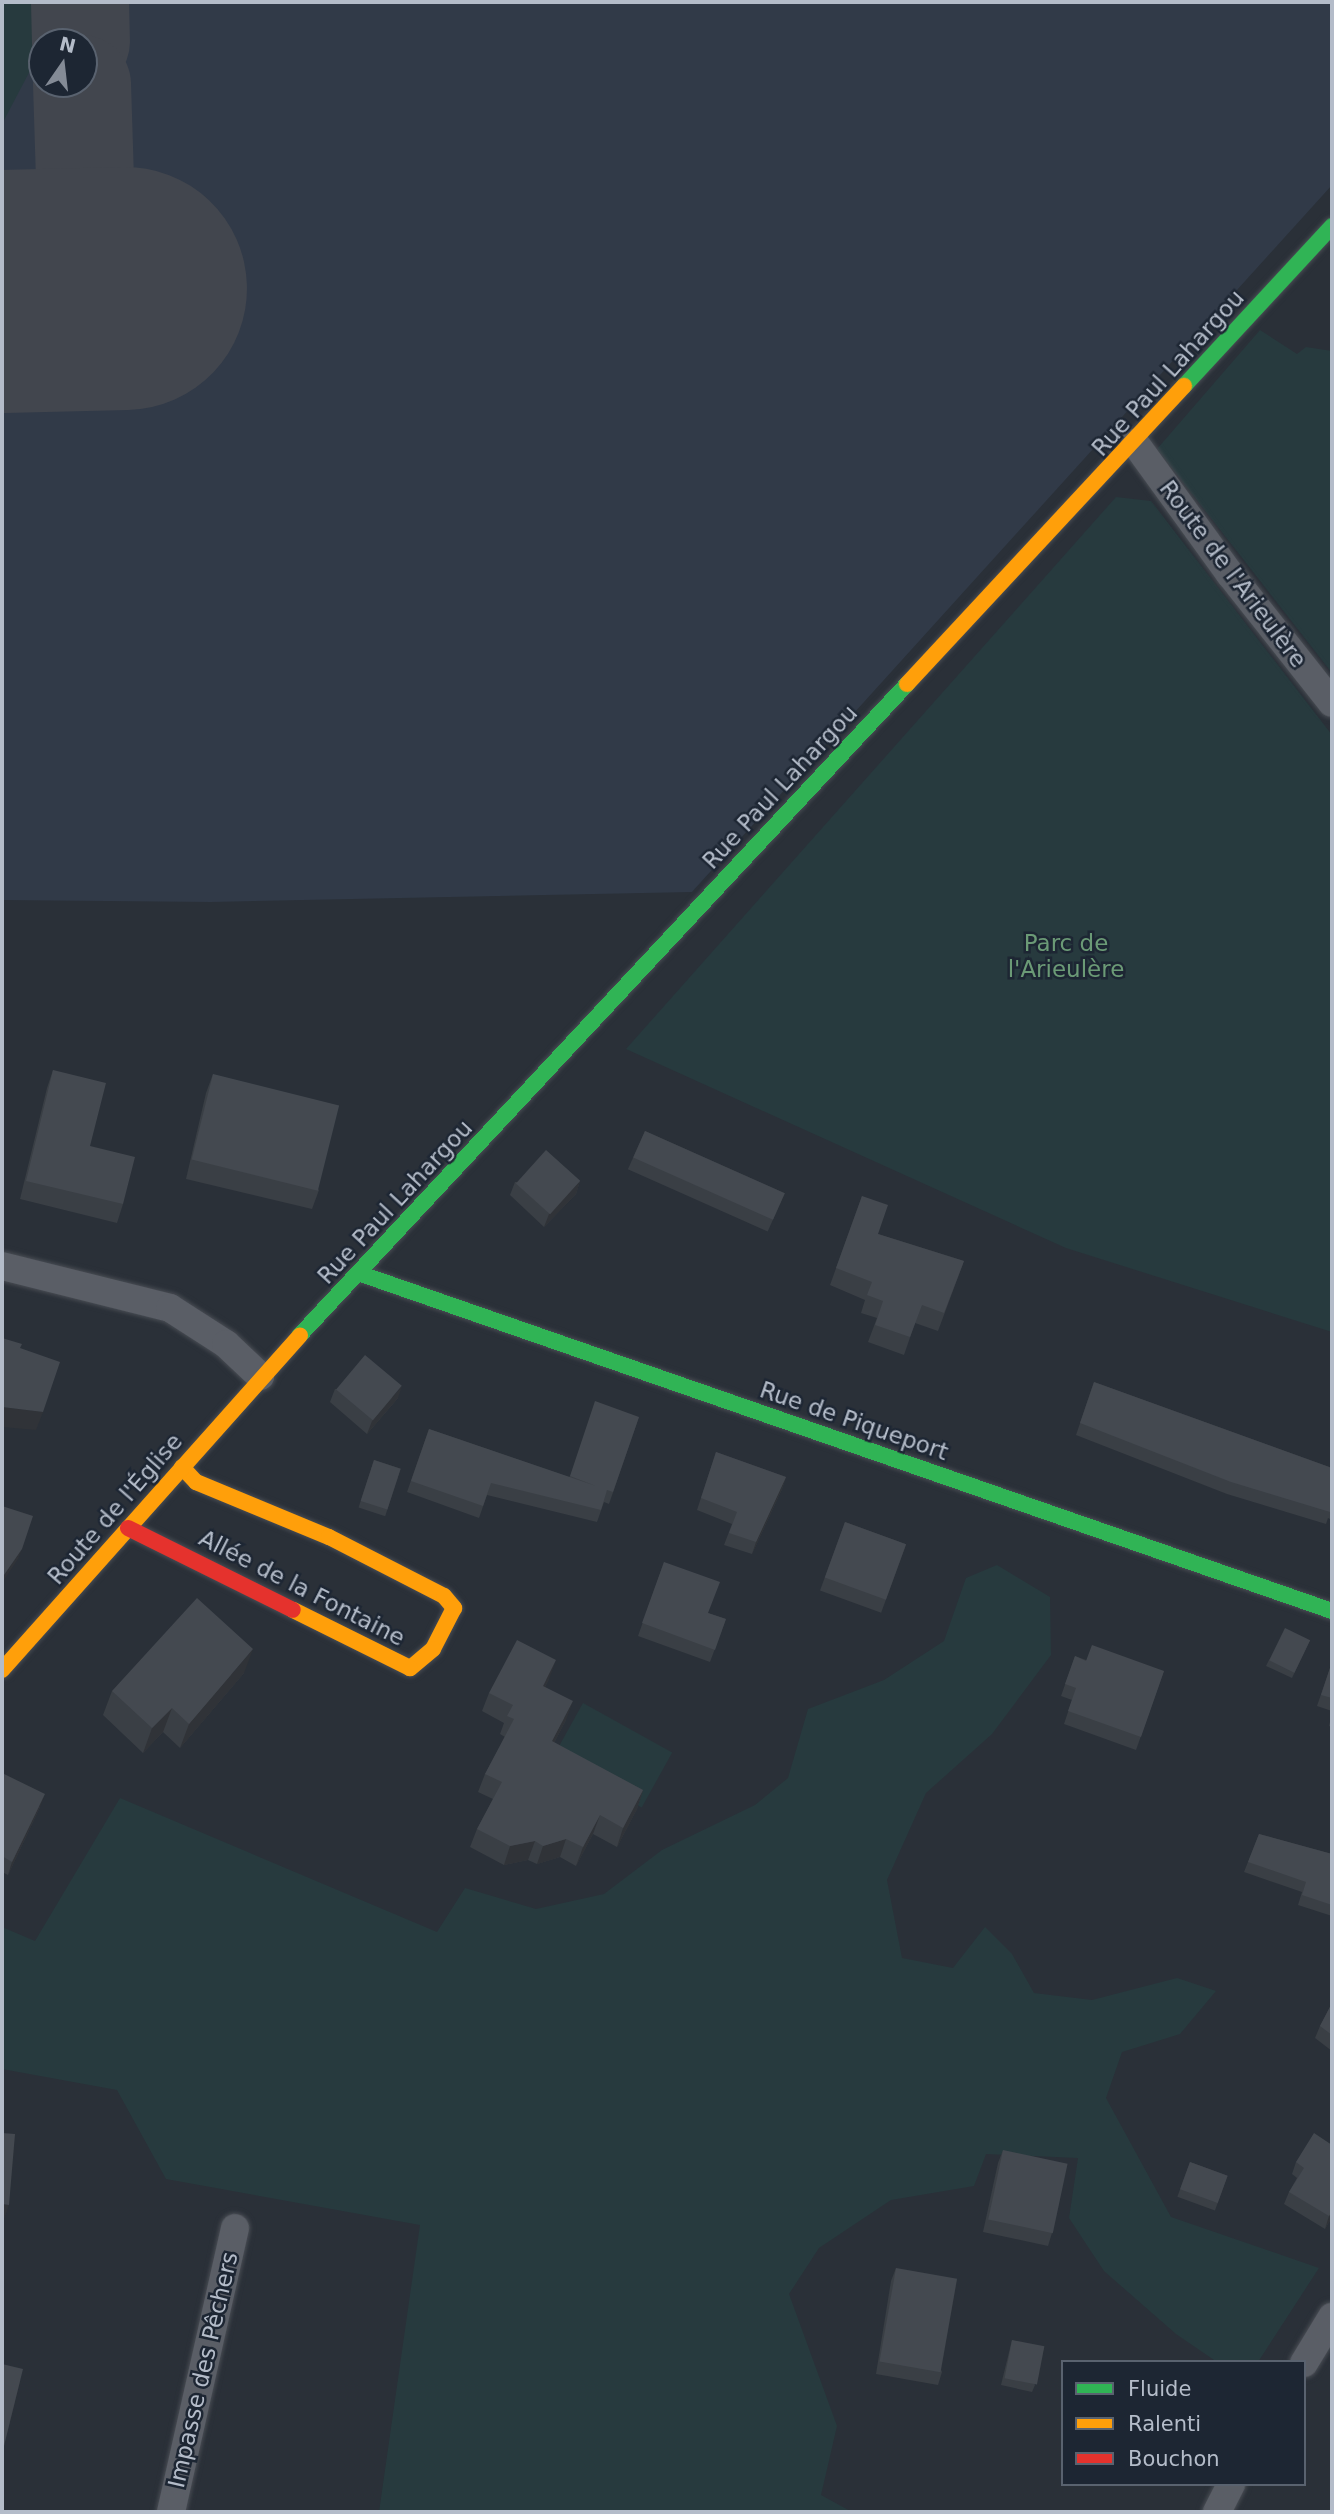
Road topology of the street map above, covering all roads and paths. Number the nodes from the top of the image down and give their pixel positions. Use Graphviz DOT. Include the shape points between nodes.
graph roads {
  1 [pos="1332,226"];
  2 [pos="1135,443"];
  3 [pos="1332,703"];
  4 [pos="2,1266"];
  5 [pos="361,1274"];
  6 [pos="260,1376"];
  7 [pos="182,1467"];
  8 [pos="128,1528"];
  9 [pos="1332,1611"];
  10 [pos="2,1670"];
  11 [pos="235,2228"];
  12 [pos="1332,2317"];
  13 [pos="1306,2360"];
  14 [pos="1230,2486"];
  15 [pos="171,2512"];
  16 [pos="1217,2512"];
  1 -- 2 [label="street, Rue Paul Lahargou"];
  2 -- 3 [label="street, Route de l'Arieulère"];
  2 -- 5 [label="street, Rue Paul Lahargou"];
  4 -- 6 [label="street" via="170,1308 226,1344"];
  5 -- 6 [label="street, Rue Paul Lahargou"];
  5 -- 9 [label="street, Rue de Piqueport"];
  6 -- 7 [label="street, Route de l'Église"];
  7 -- 8 [label="street, Route de l'Église"];
  7 -- 8 [label="street, Allée de la Fontaine" via="196,1482 329,1537 444,1596 454,1608 433,1648 410,1668 371,1653 214,1567"];
  8 -- 10 [label="street, Route de l'Église"];
  11 -- 15 [label="street, Impasse des Pêchers"];
  12 -- 13 [label="street"];
  14 -- 16 [label="street"];
}
